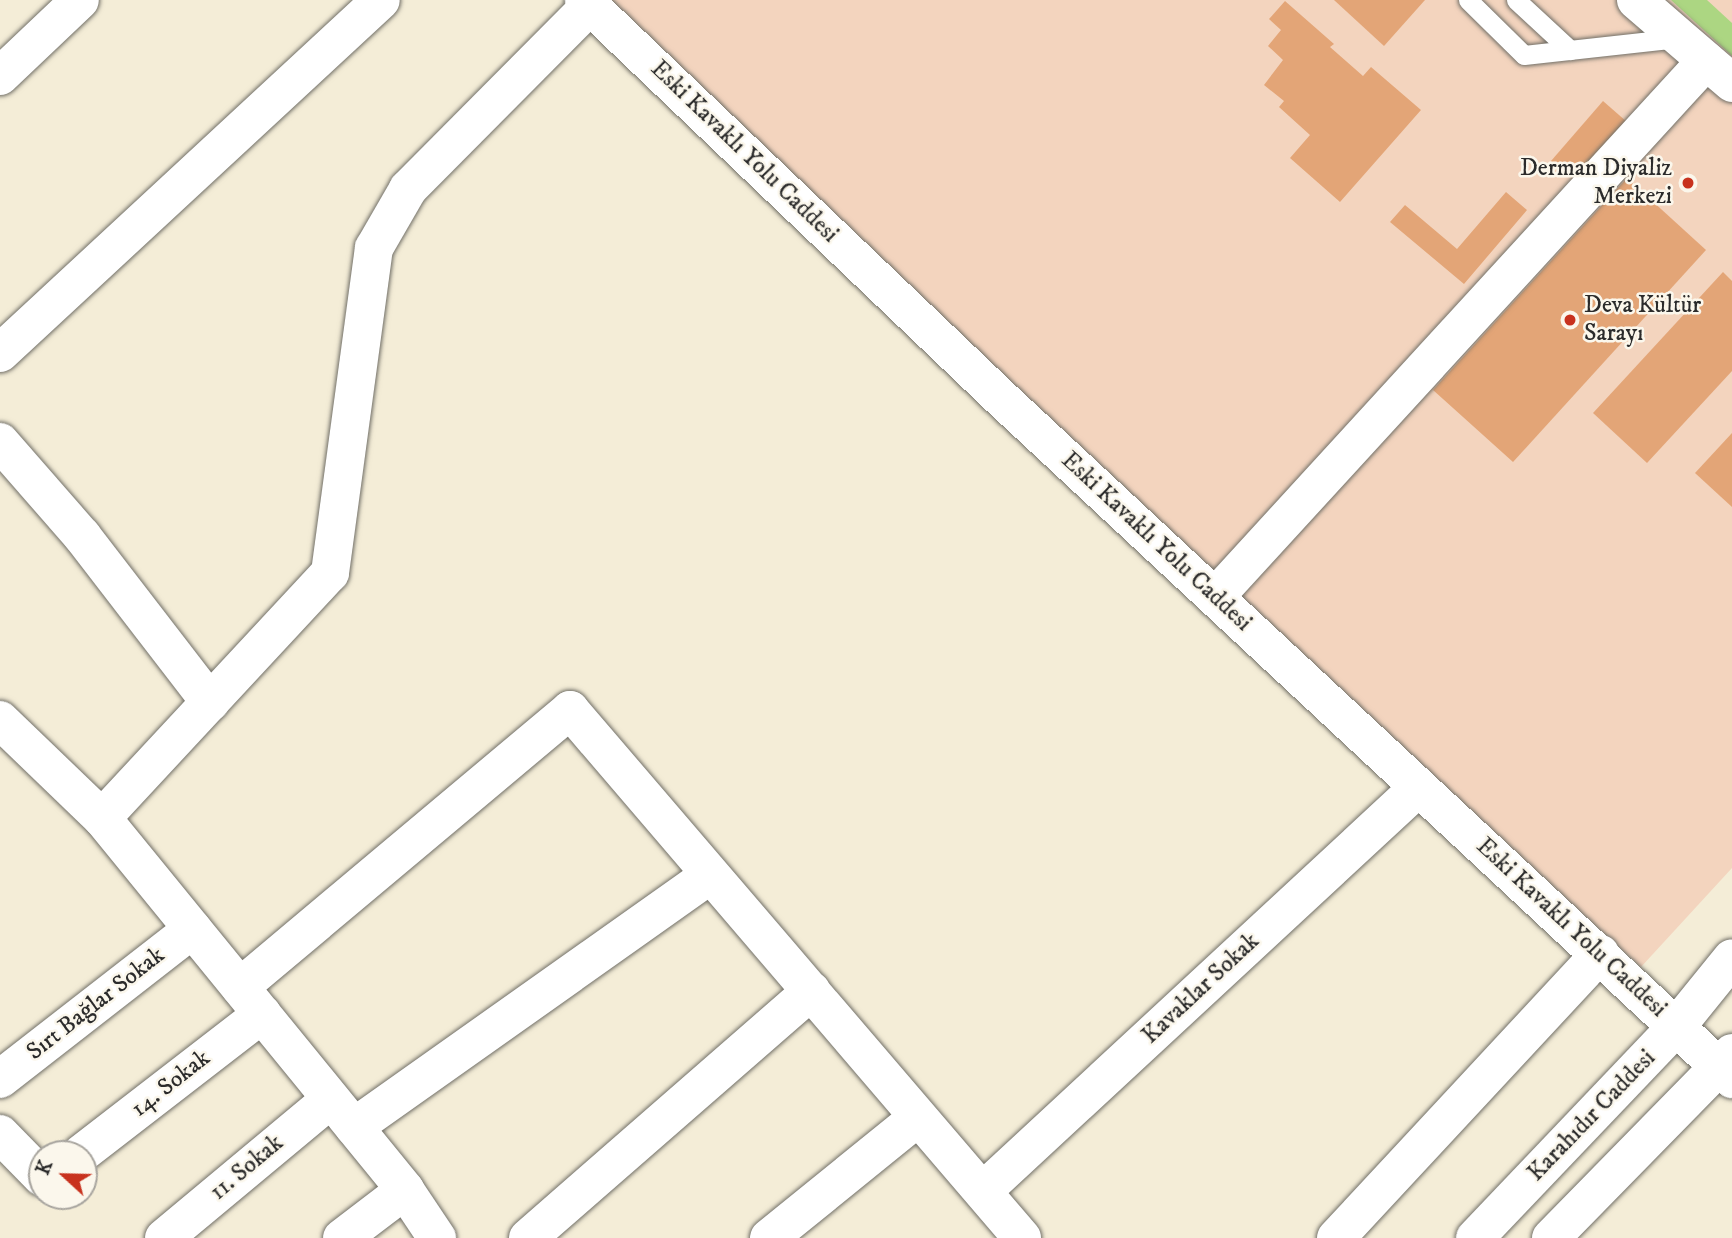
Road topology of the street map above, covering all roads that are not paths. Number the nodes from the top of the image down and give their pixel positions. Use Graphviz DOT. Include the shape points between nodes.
graph roads {
  1 [pos="80,0"];
  2 [pos="381,0"];
  3 [pos="1468,0"];
  4 [pos="1516,0"];
  5 [pos="1636,0"];
  6 [pos="587,3"];
  7 [pos="1570,50"];
  8 [pos="1706,61"];
  9 [pos="0,76"];
  10 [pos="0,353"];
  11 [pos="0,442"];
  12 [pos="1215,597"];
  13 [pos="210,702"];
  14 [pos="0,720"];
  15 [pos="1419,786"];
  16 [pos="103,818"];
  17 [pos="710,875"];
  18 [pos="192,929"];
  19 [pos="1600,954"];
  20 [pos="1732,958"];
  21 [pos="811,991"];
  22 [pos="251,1001"];
  23 [pos="1677,1026"];
  24 [pos="1728,1066"];
  25 [pos="0,1079"];
  26 [pos="342,1113"];
  27 [pos="917,1118"];
  28 [pos="0,1134"];
  29 [pos="97,1140"];
  30 [pos="28,1163"];
  31 [pos="405,1190"];
  32 [pos="983,1191"];
  33 [pos="164,1238"];
  34 [pos="342,1238"];
  35 [pos="437,1238"];
  36 [pos="528,1238"];
  37 [pos="769,1238"];
  38 [pos="1022,1238"];
  39 [pos="1336,1238"];
  40 [pos="1475,1238"];
  41 [pos="1551,1238"];
  1 -- 9 [label="main road"];
  2 -- 10 [label="main road"];
  3 -- 7 [label="lane" via="1524,55"];
  4 -- 7 [label="lane"];
  5 -- 8 [label="main road"];
  6 -- 12 [label="main road, Eski Kavaklı Yolu Caddesi"];
  6 -- 13 [label="main road" via="408,189 374,248 330,573"];
  7 -- 8 [label="lane"];
  8 -- 12 [label="main road"];
  11 -- 13 [label="main road" via="82,536"];
  12 -- 15 [label="main road, Eski Kavaklı Yolu Caddesi"];
  13 -- 16 [label="main road"];
  14 -- 16 [label="main road"];
  15 -- 19 [label="main road, Eski Kavaklı Yolu Caddesi"];
  15 -- 32 [label="main road, Kavaklar Sokak"];
  16 -- 18 [label="main road"];
  17 -- 21 [label="main road"];
  17 -- 22 [label="main road, 14. Sokak" via="570,710"];
  17 -- 26 [label="main road, 11. Sokak"];
  18 -- 22 [label="main road"];
  18 -- 25 [label="main road, Sırt Bağlar Sokak"];
  19 -- 23 [label="main road, Eski Kavaklı Yolu Caddesi"];
  19 -- 39 [label="main road"];
  20 -- 23 [label="main road, Karahıdır Caddesi"];
  21 -- 27 [label="main road"];
  21 -- 36 [label="main road"];
  22 -- 26 [label="main road"];
  22 -- 29 [label="main road, 14. Sokak"];
  23 -- 24 [label="main road, Eski Kavaklı Yolu Caddesi"];
  23 -- 40 [label="main road, Karahıdır Caddesi"];
  24 -- 41 [label="main road"];
  26 -- 31 [label="main road"];
  26 -- 33 [label="main road, 11. Sokak"];
  27 -- 32 [label="main road"];
  27 -- 37 [label="main road"];
  28 -- 30 [label="main road"];
  31 -- 34 [label="main road"];
  31 -- 35 [label="main road"];
  32 -- 38 [label="main road"];
}
